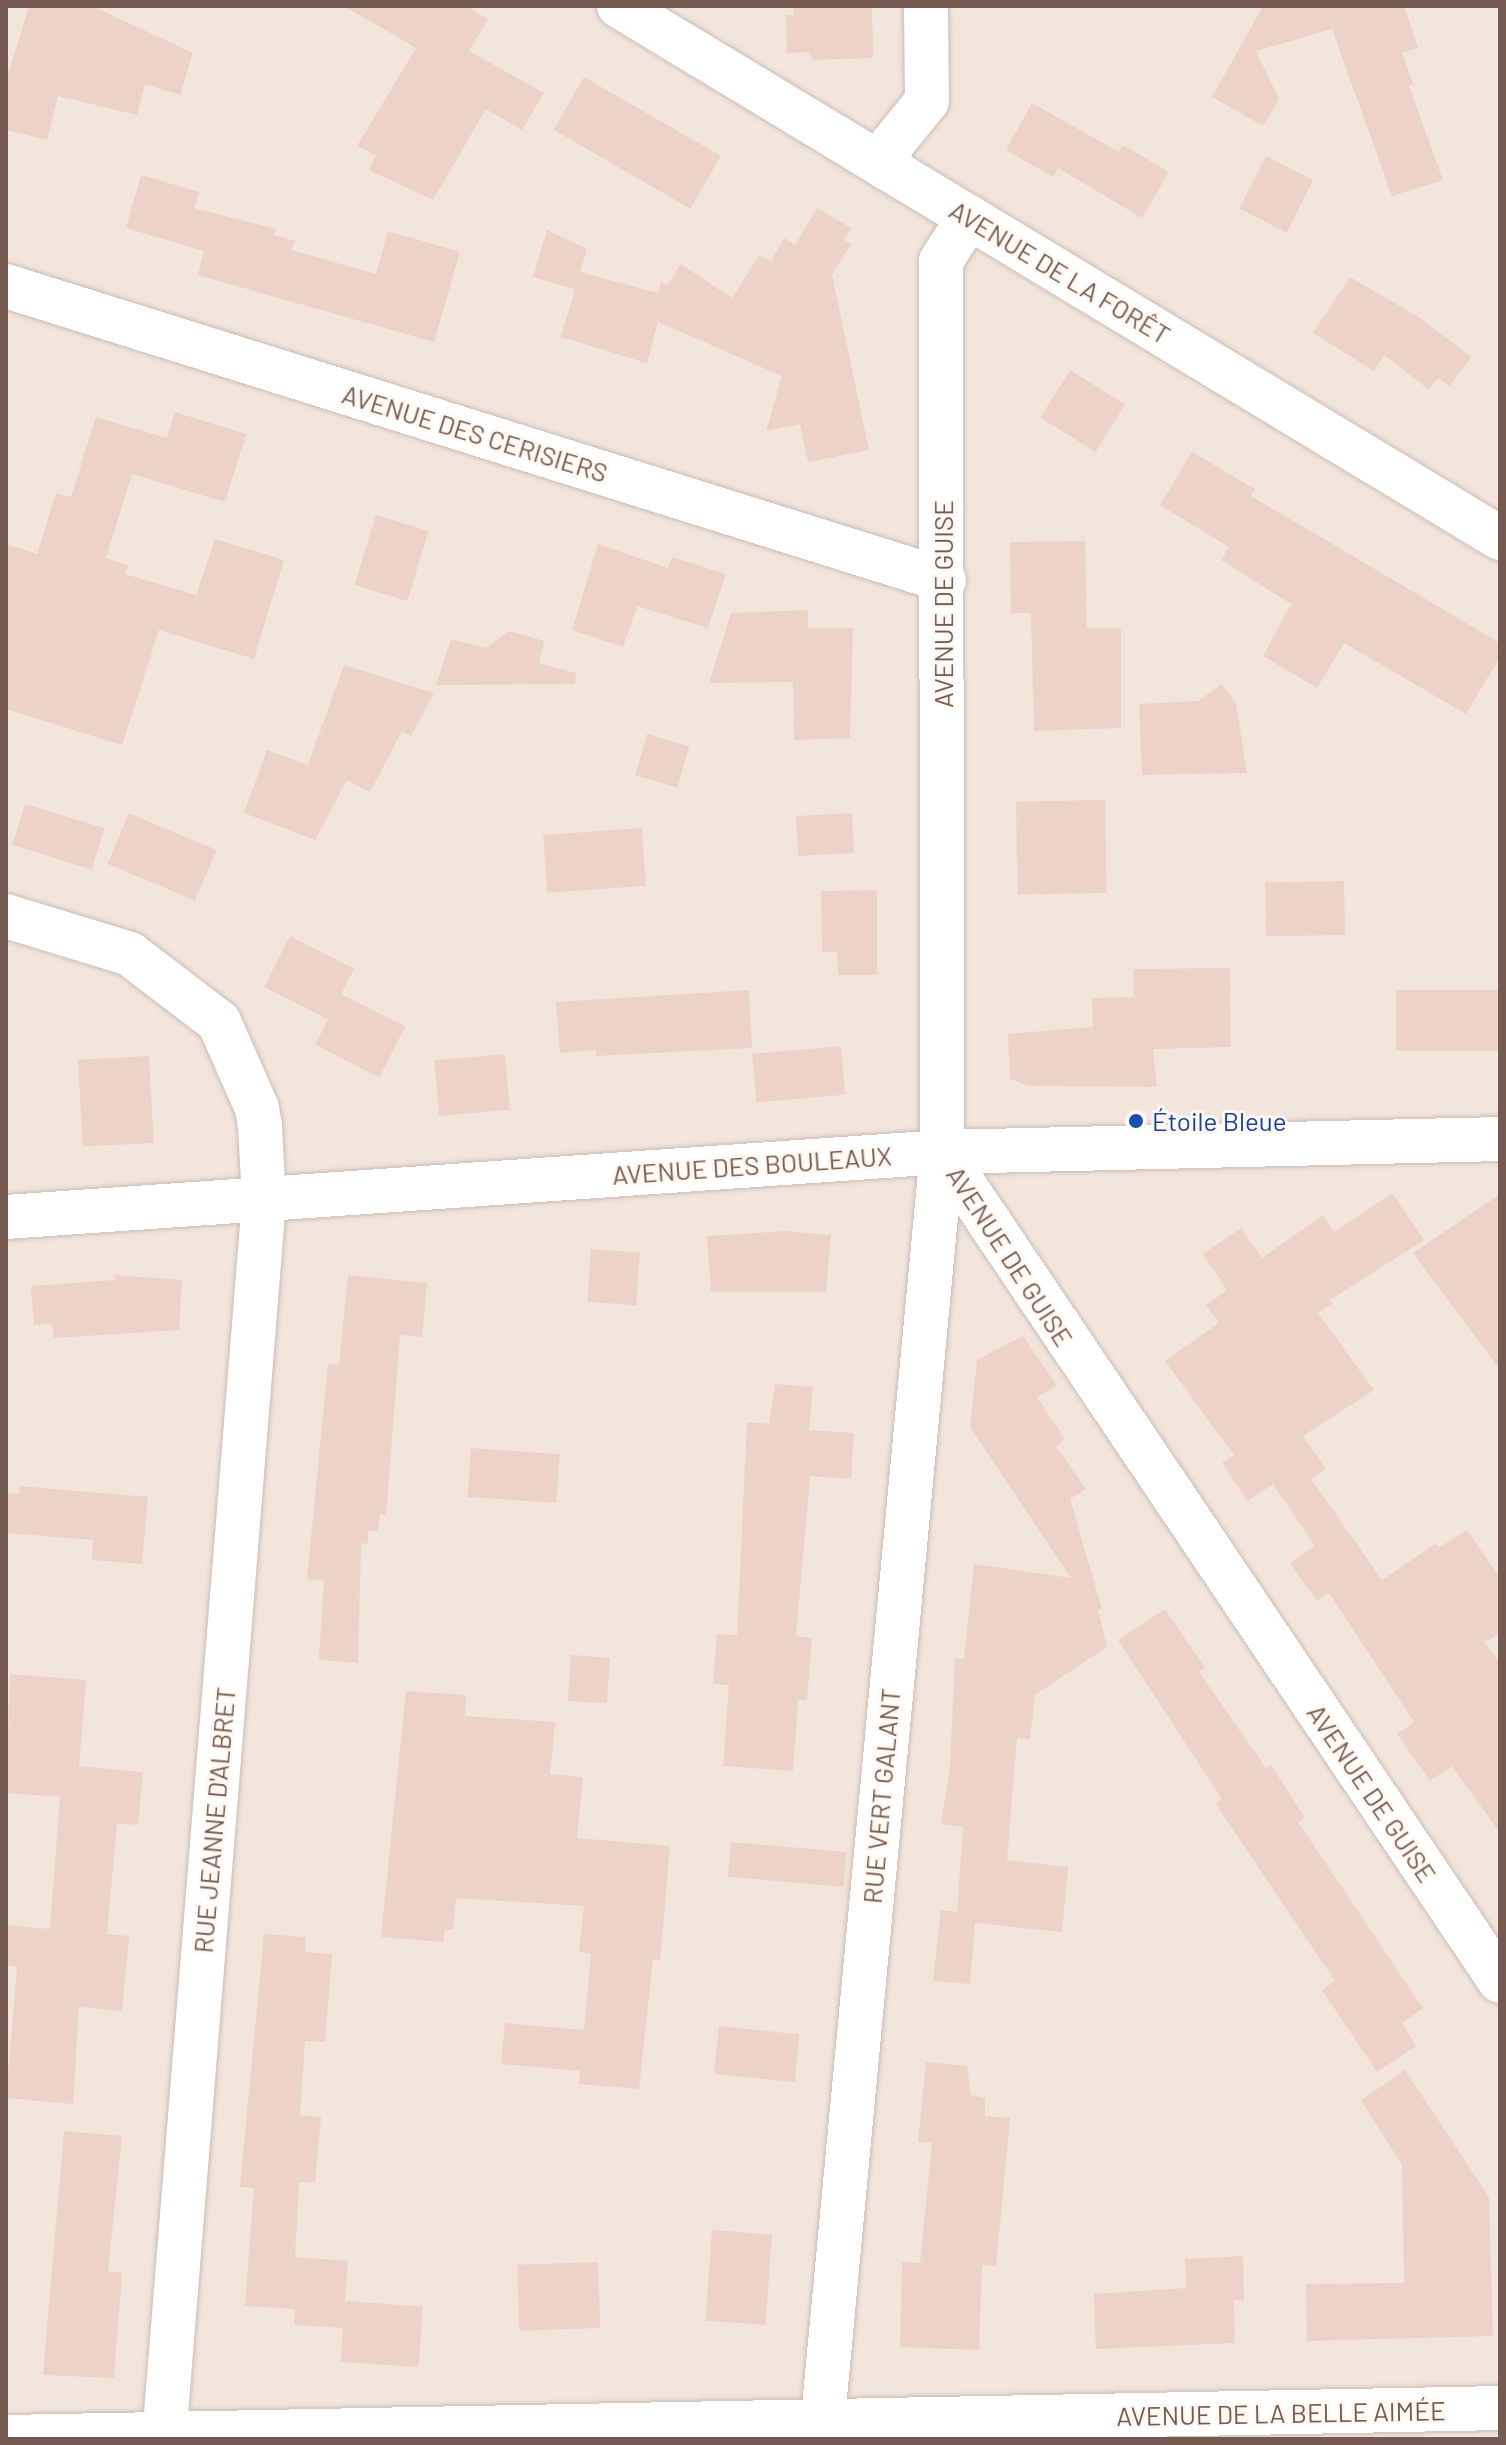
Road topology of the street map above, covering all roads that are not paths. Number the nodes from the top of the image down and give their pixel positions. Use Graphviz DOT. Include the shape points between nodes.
graph roads {
  1 [pos="619,6"];
  2 [pos="926,6"];
  3 [pos="886,168"];
  4 [pos="969,217"];
  5 [pos="6,286"];
  6 [pos="1500,538"];
  7 [pos="944,580"];
  8 [pos="6,916"];
  9 [pos="1500,1139"];
  10 [pos="942,1152"];
  11 [pos="264,1201"];
  12 [pos="6,1217"];
  13 [pos="1500,1981"];
  14 [pos="1500,2408"];
  15 [pos="822,2431"];
  16 [pos="6,2437"];
  17 [pos="164,2437"];
  1 -- 3 [label="street, AVENUE DE LA FORÊT"];
  2 -- 3 [label="street" via="927,101 892,144"];
  3 -- 4 [label="street, AVENUE DE LA FORÊT"];
  4 -- 6 [label="street, AVENUE DE LA FORÊT"];
  4 -- 7 [label="street, AVENUE DE GUISE" via="941,261"];
  5 -- 7 [label="street, AVENUE DES CERISIERS"];
  7 -- 10 [label="street, AVENUE DE GUISE"];
  8 -- 11 [label="street, RUE JEANNE D'ALBRET" via="130,954 219,1022 260,1126"];
  9 -- 10 [label="street, AVENUE DES BOULEAUX"];
  10 -- 11 [label="street, AVENUE DES BOULEAUX"];
  10 -- 13 [label="street, AVENUE DE GUISE"];
  10 -- 15 [label="street, RUE VERT GALANT"];
  11 -- 12 [label="street, AVENUE DES BOULEAUX"];
  11 -- 17 [label="street, RUE JEANNE D'ALBRET"];
  14 -- 15 [label="street, AVENUE DE LA BELLE AIMÉE"];
  15 -- 17 [label="street, AVENUE DE LA BELLE AIMÉE"];
  16 -- 17 [label="street, AVENUE DE LA BELLE AIMÉE"];
}
